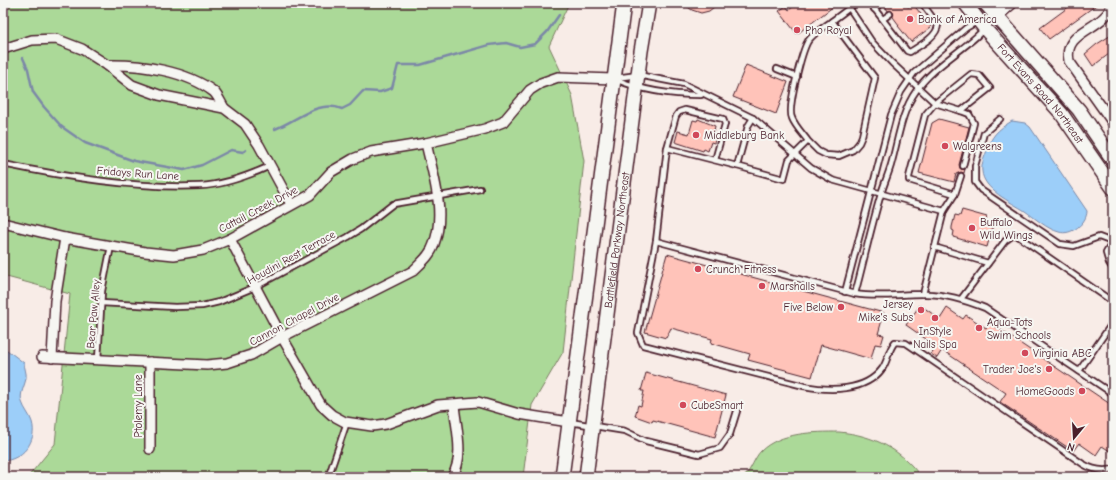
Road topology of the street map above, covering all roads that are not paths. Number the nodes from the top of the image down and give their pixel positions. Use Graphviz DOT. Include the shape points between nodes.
graph roads {
  1 [pos="624,3"];
  2 [pos="649,3"];
  3 [pos="846,3"];
  4 [pos="856,3"];
  5 [pos="870,3"];
  6 [pos="882,3"];
  7 [pos="922,3"];
  8 [pos="965,3"];
  9 [pos="985,3"];
  10 [pos="1010,3"];
  11 [pos="1112,3"];
  12 [pos="849,9"];
  13 [pos="874,9"];
  14 [pos="890,14"];
  15 [pos="995,16"];
  16 [pos="882,20"];
  17 [pos="832,21"];
  18 [pos="982,25"];
  19 [pos="3,48"];
  20 [pos="107,65"];
  21 [pos="777,69"];
  22 [pos="797,77"];
  23 [pos="910,78"];
  24 [pos="613,79"];
  25 [pos="637,82"];
  26 [pos="919,86"];
  27 [pos="703,95"];
  28 [pos="935,102"];
  29 [pos="224,108"];
  30 [pos="961,111"];
  31 [pos="753,118"];
  32 [pos="1000,119"];
  33 [pos="1113,123"];
  34 [pos="808,141"];
  35 [pos="426,143"];
  36 [pos="667,148"];
  37 [pos="795,154"];
  38 [pos="715,160"];
  39 [pos="1113,160"];
  40 [pos="3,164"];
  41 [pos="270,166"];
  42 [pos="737,166"];
  43 [pos="963,166"];
  44 [pos="961,176"];
  45 [pos="1113,188"];
  46 [pos="480,189"];
  47 [pos="871,192"];
  48 [pos="881,194"];
  49 [pos="955,194"];
  50 [pos="437,196"];
  51 [pos="290,204"];
  52 [pos="944,211"];
  53 [pos="3,223"];
  54 [pos="65,238"];
  55 [pos="230,239"];
  56 [pos="656,241"];
  57 [pos="1112,241"];
  58 [pos="111,246"];
  59 [pos="934,248"];
  60 [pos="988,263"];
  61 [pos="1113,269"];
  62 [pos="255,288"];
  63 [pos="845,292"];
  64 [pos="855,294"];
  65 [pos="923,294"];
  66 [pos="961,299"];
  67 [pos="102,302"];
  68 [pos="1113,302"];
  69 [pos="1113,322"];
  70 [pos="282,337"];
  71 [pos="42,357"];
  72 [pos="52,358"];
  73 [pos="98,360"];
  74 [pos="150,362"];
  75 [pos="1079,371"];
  76 [pos="1113,394"];
  77 [pos="454,405"];
  78 [pos="737,411"];
  79 [pos="348,422"];
  80 [pos="569,422"];
  81 [pos="593,426"];
  82 [pos="150,449"];
  83 [pos="1113,469"];
  84 [pos="327,477"];
  85 [pos="452,477"];
  86 [pos="562,477"];
  87 [pos="586,477"];
  1 -- 24 [label="main road"];
  2 -- 25 [label="main road, Battlefield Parkway Northeast"];
  3 -- 12 [label="lane"];
  4 -- 12 [label="lane"];
  5 -- 13 [label="lane"];
  6 -- 13 [label="lane"];
  7 -- 16 [label="lane" via="938,25 938,29 928,40 910,52"];
  8 -- 18 [label="main road, Fort Evans Road Northeast"];
  9 -- 15 [label="main road, Fort Evans Road Northeast"];
  10 -- 15 [label="main road"];
  11 -- 33 [label="street" via="1109,13 1074,39 1068,49 1069,61"];
  12 -- 17 [label="lane"];
  12 -- 23 [label="lane" via="872,42"];
  13 -- 16 [label="lane"];
  14 -- 16 [label="lane"];
  15 -- 18 [label="lane"];
  15 -- 18 [label="lane"];
  15 -- 39 [label="main road, Fort Evans Road Northeast" via="1074,105"];
  17 -- 22 [label="lane" via="809,40"];
  17 -- 34 [label="lane" via="875,78 875,83 862,136 853,150 839,156 826,155"];
  18 -- 23 [label="lane" via="966,28"];
  18 -- 26 [label="lane"];
  18 -- 45 [label="main road, Fort Evans Road Northeast" via="1061,113"];
  19 -- 20 [label="street" via="32,40 56,39 82,49"];
  20 -- 29 [label="street" via="132,85 159,95"];
  20 -- 29 [label="street" via="147,67 187,78 214,93"];
  21 -- 22 [label="lane"];
  22 -- 34 [label="lane" via="790,111"];
  23 -- 26 [label="lane"];
  23 -- 47 [label="lane" via="894,104"];
  24 -- 25 [label="lane"];
  24 -- 25 [label="lane"];
  24 -- 35 [label="street, Cattail Creek Drive" via="558,77 530,90 503,122 485,129"];
  24 -- 80 [label="main road"];
  25 -- 27 [label="lane" via="682,95"];
  25 -- 27 [label="lane" via="684,84"];
  25 -- 81 [label="main road, Battlefield Parkway Northeast"];
  26 -- 28 [label="lane"];
  26 -- 48 [label="lane" via="904,115 891,167"];
  27 -- 31 [label="lane"];
  28 -- 30 [label="lane"];
  28 -- 30 [label="lane" via="975,73 990,88"];
  28 -- 49 [label="lane" via="925,115 909,180"];
  29 -- 41 [label="street" via="245,124"];
  30 -- 43 [label="lane" via="968,114 974,123"];
  31 -- 37 [label="lane"];
  31 -- 42 [label="lane" via="748,126"];
  32 -- 57 [label="lane" via="984,133 974,166 975,182 981,190 1060,244 1074,246 1099,237"];
  34 -- 37 [label="lane"];
  35 -- 50 [label="street, Cannon Chapel Drive"];
  35 -- 51 [label="street, Cattail Creek Drive" via="371,152 353,159 331,172 310,195"];
  36 -- 38 [label="lane"];
  36 -- 38 [label="lane" via="676,116 685,110 723,120 725,124"];
  36 -- 56 [label="lane"];
  37 -- 42 [label="lane" via="789,160 784,179"];
  37 -- 47 [label="lane" via="811,168 832,180"];
  38 -- 42 [label="lane"];
  40 -- 41 [label="lane, Fridays Run Lane" via="52,174 129,183 201,186 248,176"];
  41 -- 51 [label="street"];
  44 -- 49 [label="lane"];
  46 -- 50 [label="lane, Houdini Rest Terrace"];
  47 -- 48 [label="lane"];
  47 -- 63 [label="lane"];
  48 -- 52 [label="lane"];
  48 -- 64 [label="lane"];
  49 -- 52 [label="lane"];
  50 -- 62 [label="lane, Houdini Rest Terrace" via="393,204 361,229"];
  50 -- 70 [label="street, Cannon Chapel Drive" via="439,227 434,246 424,261 413,271"];
  51 -- 55 [label="street, Cattail Creek Drive"];
  52 -- 59 [label="lane"];
  53 -- 54 [label="street, Cattail Creek Drive"];
  54 -- 58 [label="street, Cattail Creek Drive"];
  54 -- 72 [label="street" via="54,302"];
  55 -- 58 [label="street, Cattail Creek Drive" via="203,250 174,255"];
  55 -- 62 [label="street"];
  56 -- 63 [label="lane"];
  56 -- 83 [label="lane" via="638,333 643,345 822,389 843,388 868,382 882,369 895,342 906,343 1083,464 1103,471"];
  57 -- 61 [label="lane" via="1106,253"];
  58 -- 67 [label="lane, Bear Paw Alley"];
  59 -- 60 [label="lane"];
  59 -- 65 [label="lane"];
  60 -- 66 [label="lane"];
  60 -- 68 [label="lane" via="1005,241 1015,234"];
  62 -- 67 [label="lane, Houdini Rest Terrace" via="202,306 175,307"];
  62 -- 70 [label="street"];
  63 -- 64 [label="lane"];
  64 -- 65 [label="lane" via="885,297"];
  65 -- 66 [label="lane"];
  66 -- 75 [label="lane" via="985,308"];
  67 -- 73 [label="lane, Bear Paw Alley"];
  69 -- 75 [label="lane"];
  70 -- 74 [label="street, Cannon Chapel Drive" via="251,355 227,363 207,365"];
  70 -- 79 [label="street" via="321,405 332,415"];
  71 -- 72 [label="street, Cannon Chapel Drive"];
  72 -- 73 [label="street, Cannon Chapel Drive"];
  73 -- 74 [label="street, Cannon Chapel Drive"];
  74 -- 82 [label="street, Ptolemy Lane"];
  75 -- 76 [label="lane"];
  77 -- 79 [label="street" via="438,405 386,424 372,426"];
  77 -- 80 [label="street" via="478,402 519,414"];
  77 -- 85 [label="street" via="460,458"];
  78 -- 81 [label="lane" via="730,434 720,448 699,454 646,441 625,431"];
  79 -- 84 [label="lane"];
  80 -- 81 [label="lane"];
  80 -- 86 [label="main road"];
  81 -- 87 [label="main road, Battlefield Parkway Northeast"];
}
